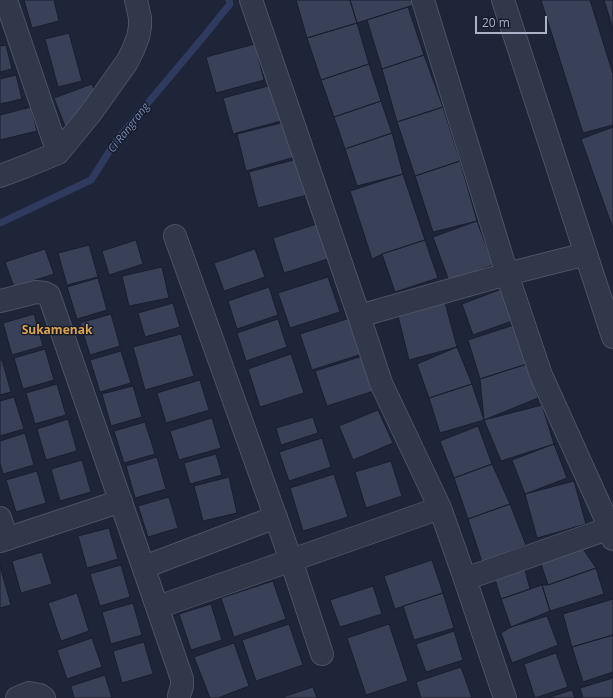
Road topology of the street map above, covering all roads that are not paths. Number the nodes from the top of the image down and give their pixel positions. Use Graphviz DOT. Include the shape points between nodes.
graph roads {
  1 [pos="6,0"];
  2 [pos="136,0"];
  3 [pos="251,0"];
  4 [pos="423,0"];
  5 [pos="503,0"];
  6 [pos="58,153"];
  7 [pos="0,176"];
  8 [pos="175,236"];
  9 [pos="586,254"];
  10 [pos="507,274"];
  11 [pos="0,301"];
  12 [pos="359,316"];
  13 [pos="613,337"];
  14 [pos="121,501"];
  15 [pos="440,508"];
  16 [pos="0,518"];
  17 [pos="276,518"];
  18 [pos="611,534"];
  19 [pos="4,540"];
  20 [pos="291,560"];
  21 [pos="144,567"];
  22 [pos="466,579"];
  23 [pos="158,607"];
  24 [pos="322,654"];
  25 [pos="179,696"];
  26 [pos="17,698"];
  27 [pos="44,698"];
  28 [pos="505,698"];
  1 -- 6 [label="street"];
  2 -- 6 [label="street" via="140,27 127,62"];
  3 -- 12 [label="street"];
  4 -- 10 [label="street"];
  5 -- 9 [label="street"];
  6 -- 7 [label="street"];
  8 -- 17 [label="street"];
  9 -- 10 [label="street"];
  9 -- 13 [label="street"];
  10 -- 12 [label="street"];
  10 -- 18 [label="street" via="541,375"];
  11 -- 14 [label="street" via="36,292 49,295"];
  12 -- 15 [label="street" via="381,383"];
  14 -- 19 [label="street"];
  14 -- 21 [label="street"];
  15 -- 20 [label="street"];
  15 -- 22 [label="street"];
  16 -- 19 [label="street"];
  17 -- 20 [label="street"];
  17 -- 21 [label="street"];
  18 -- 22 [label="street"];
  20 -- 23 [label="street"];
  20 -- 24 [label="street"];
  21 -- 23 [label="street"];
  22 -- 28 [label="street"];
  23 -- 25 [label="street" via="182,679"];
  26 -- 27 [label="street" via="29,693"];
}
